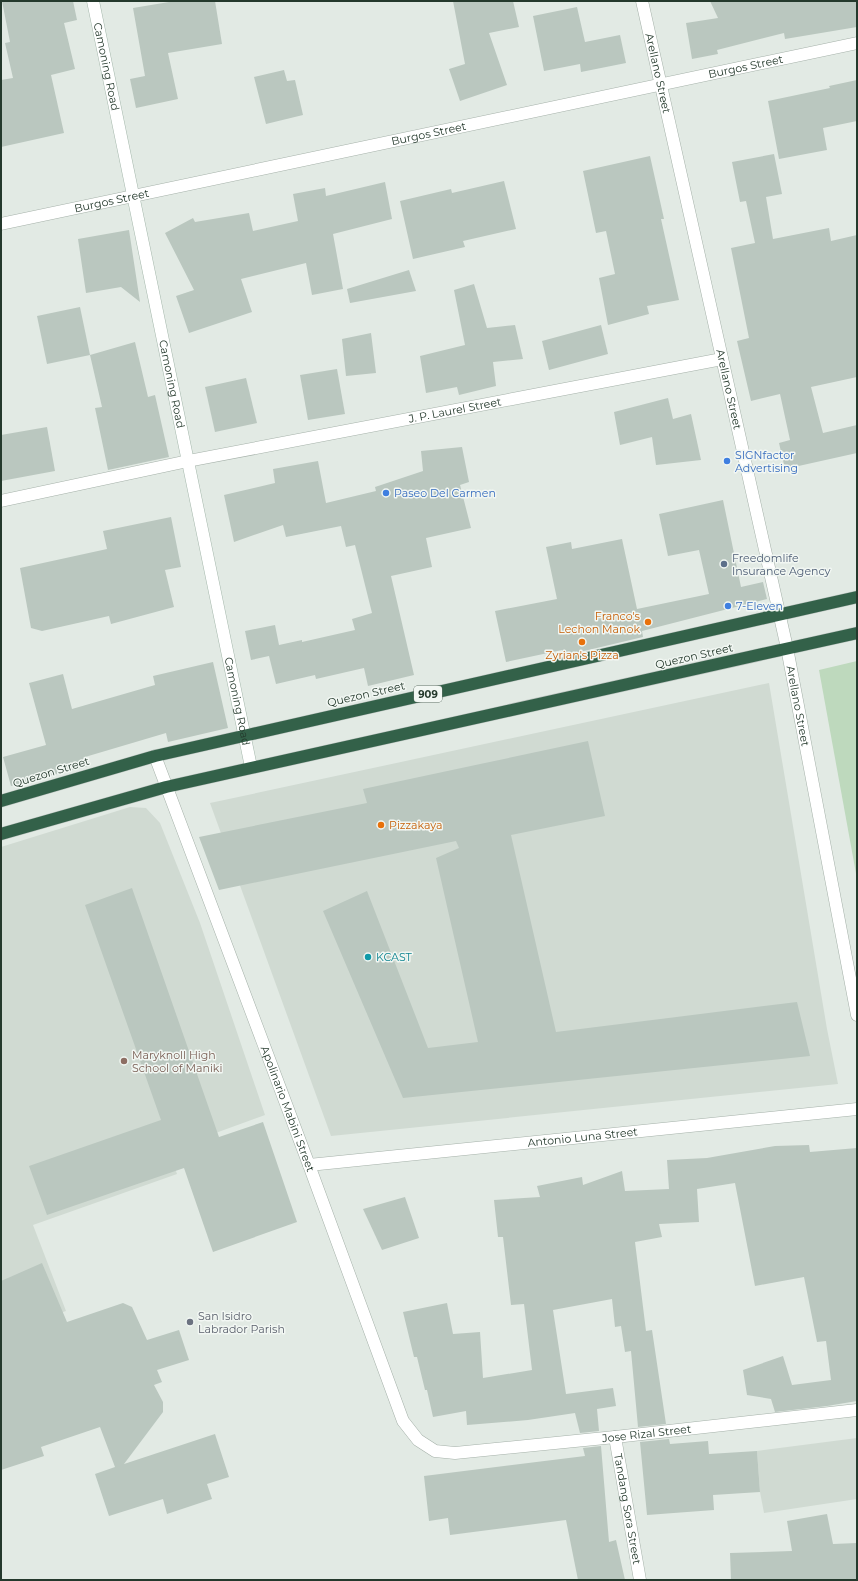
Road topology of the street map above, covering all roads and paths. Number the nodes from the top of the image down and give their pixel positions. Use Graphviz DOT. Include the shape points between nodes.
graph roads {
  1 [pos="93,1"];
  2 [pos="642,1"];
  3 [pos="857,43"];
  4 [pos="661,84"];
  5 [pos="134,196"];
  6 [pos="1,224"];
  7 [pos="722,359"];
  8 [pos="188,461"];
  9 [pos="1,501"];
  10 [pos="857,597"];
  11 [pos="779,614"];
  12 [pos="857,633"];
  13 [pos="787,648"];
  14 [pos="244,735"];
  15 [pos="155,756"];
  16 [pos="251,768"];
  17 [pos="166,786"];
  18 [pos="1,801"];
  19 [pos="1,834"];
  20 [pos="857,1015"];
  21 [pos="857,1109"];
  22 [pos="309,1165"];
  23 [pos="857,1410"];
  24 [pos="615,1437"];
  25 [pos="435,1451"];
  26 [pos="640,1580"];
  1 -- 5 [label="street, Camoning Road"];
  2 -- 4 [label="street, Arellano Street"];
  3 -- 4 [label="street, Burgos Street"];
  4 -- 5 [label="street, Burgos Street"];
  4 -- 7 [label="street, Arellano Street"];
  5 -- 6 [label="street, Burgos Street"];
  5 -- 8 [label="street, Camoning Road"];
  7 -- 8 [label="street, J. P. Laurel Street"];
  7 -- 11 [label="street, Arellano Street"];
  8 -- 9 [label="street, J. P. Laurel Street"];
  8 -- 14 [label="street, Camoning Road"];
  10 -- 11 [label="highway, Quezon Street / 909"];
  11 -- 13 [label="street, Arellano Street"];
  11 -- 14 [label="highway, Quezon Street / 909"];
  12 -- 13 [label="highway, Quezon Street"];
  13 -- 16 [label="highway, Quezon Street"];
  13 -- 20 [label="street, Arellano Street"];
  14 -- 15 [label="highway, Quezon Street / 909"];
  14 -- 16 [label="street, Camoning Road"];
  15 -- 17 [label="street, Apolinario Mabini Street"];
  15 -- 18 [label="highway, Quezon Street / 909"];
  16 -- 17 [label="highway, Quezon Street"];
  17 -- 19 [label="highway, Quezon Street"];
  17 -- 22 [label="street, Apolinario Mabini Street"];
  21 -- 22 [label="street, Antonio Luna Street"];
  22 -- 25 [label="street, Apolinario Mabini Street" via="403,1421 418,1440"];
  23 -- 24 [label="street, Jose Rizal Street"];
  24 -- 25 [label="street, Jose Rizal Street" via="455,1453"];
  24 -- 26 [label="street, Tandang Sora Street"];
}
